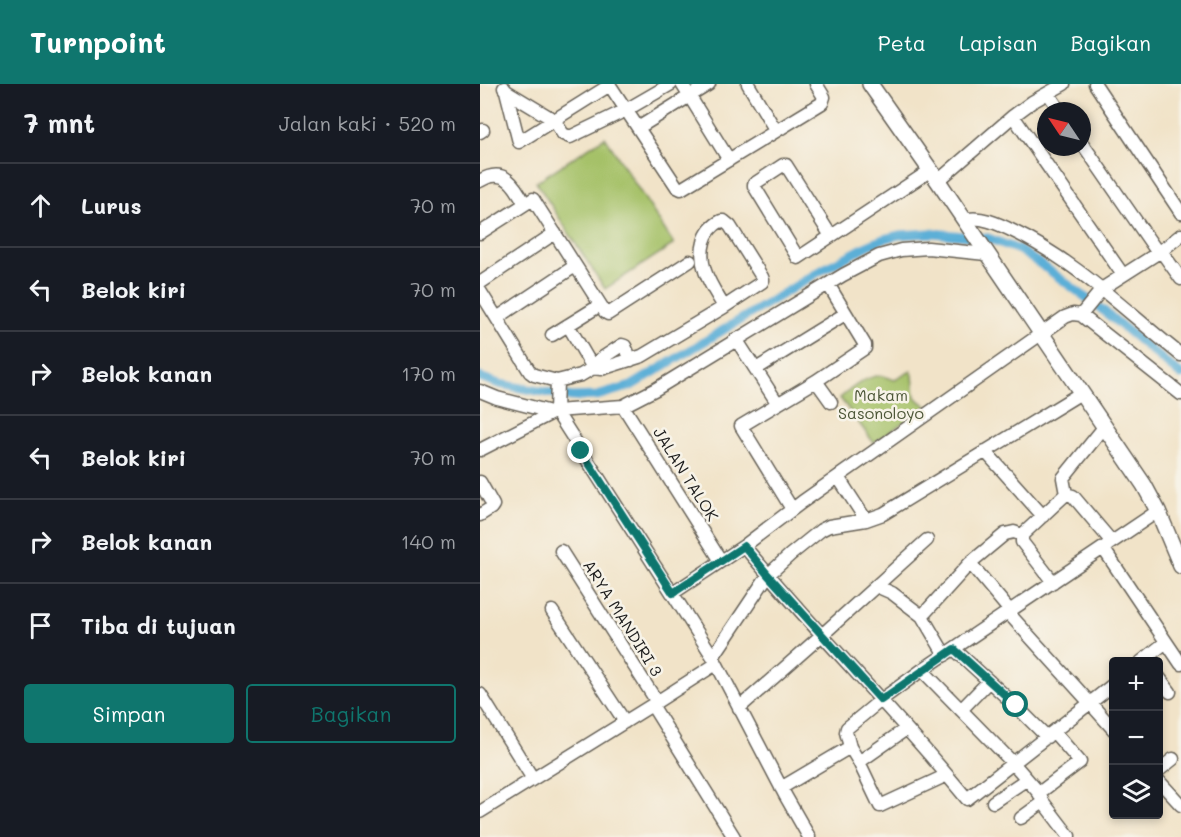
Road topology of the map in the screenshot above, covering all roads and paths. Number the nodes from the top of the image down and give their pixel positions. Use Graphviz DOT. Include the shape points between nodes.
graph roads {
  1 [pos="671,84"];
  2 [pos="682,84"];
  3 [pos="709,84"];
  4 [pos="748,84"];
  5 [pos="816,84"];
  6 [pos="870,84"];
  7 [pos="1064,84"];
  8 [pos="1095,84"];
  9 [pos="610,85"];
  10 [pos="504,88"];
  11 [pos="1048,93"];
  12 [pos="689,97"];
  13 [pos="1054,102"];
  14 [pos="626,110"];
  15 [pos="1013,116"];
  16 [pos="554,120"];
  17 [pos="638,128"];
  18 [pos="776,131"];
  19 [pos="1091,155"];
  20 [pos="729,160"];
  21 [pos="934,176"];
  22 [pos="480,181"];
  23 [pos="530,202"];
  24 [pos="1181,213"];
  25 [pos="965,221"];
  26 [pos="480,233"];
  27 [pos="555,233"];
  28 [pos="1181,235"];
  29 [pos="831,236"];
  30 [pos="984,251"];
  31 [pos="1159,252"];
  32 [pos="690,261"];
  33 [pos="575,266"];
  34 [pos="1123,275"];
  35 [pos="1181,279"];
  36 [pos="480,283"];
  37 [pos="828,284"];
  38 [pos="1101,290"];
  39 [pos="480,291"];
  40 [pos="724,307"];
  41 [pos="594,309"];
  42 [pos="845,314"];
  43 [pos="1082,314"];
  44 [pos="497,318"];
  45 [pos="568,324"];
  46 [pos="1041,333"];
  47 [pos="552,335"];
  48 [pos="736,339"];
  49 [pos="1181,355"];
  50 [pos="593,368"];
  51 [pos="756,369"];
  52 [pos="816,381"];
  53 [pos="557,383"];
  54 [pos="480,392"];
  55 [pos="1081,393"];
  56 [pos="1181,394"];
  57 [pos="831,402"];
  58 [pos="778,404"];
  59 [pos="623,406"];
  60 [pos="554,410"];
  61 [pos="1105,426"];
  62 [pos="480,450"];
  63 [pos="985,451"];
  64 [pos="838,477"];
  65 [pos="480,482"];
  66 [pos="1066,494"];
  67 [pos="792,509"];
  68 [pos="1158,511"];
  69 [pos="480,515"];
  70 [pos="1043,516"];
  71 [pos="866,519"];
  72 [pos="1022,535"];
  73 [pos="927,540"];
  74 [pos="1108,545"];
  75 [pos="744,546"];
  76 [pos="561,551"];
  77 [pos="721,561"];
  78 [pos="970,563"];
  79 [pos="1181,566"];
  80 [pos="768,575"];
  81 [pos="1053,582"];
  82 [pos="876,586"];
  83 [pos="673,593"];
  84 [pos="552,611"];
  85 [pos="1010,611"];
  86 [pos="922,616"];
  87 [pos="822,635"];
  88 [pos="1166,642"];
  89 [pos="949,652"];
  90 [pos="1149,657"];
  91 [pos="714,661"];
  92 [pos="1181,664"];
  93 [pos="922,670"];
  94 [pos="989,681"];
  95 [pos="1163,683"];
  96 [pos="1109,687"];
  97 [pos="1170,692"];
  98 [pos="480,694"];
  99 [pos="881,700"];
  100 [pos="1090,703"];
  101 [pos="655,704"];
  102 [pos="739,708"];
  103 [pos="961,710"];
  104 [pos="626,722"];
  105 [pos="1109,725"];
  106 [pos="906,729"];
  107 [pos="1051,734"];
  108 [pos="850,747"];
  109 [pos="1173,759"];
  110 [pos="859,762"];
  111 [pos="1013,763"];
  112 [pos="1163,767"];
  113 [pos="947,775"];
  114 [pos="533,779"];
  115 [pos="1027,779"];
  116 [pos="1163,785"];
  117 [pos="782,788"];
  118 [pos="1041,797"];
  119 [pos="993,802"];
  120 [pos="1181,805"];
  121 [pos="480,812"];
  122 [pos="1021,818"];
  123 [pos="1069,836"];
  124 [pos="734,837"];
  125 [pos="809,837"];
  1 -- 14 [label="street"];
  2 -- 12 [label="street"];
  3 -- 12 [label="street"];
  4 -- 18 [label="street"];
  5 -- 18 [label="street" via="824,97 822,103"];
  6 -- 21 [label="main road"];
  7 -- 11 [label="street"];
  8 -- 24 [label="street"];
  9 -- 14 [label="street"];
  9 -- 16 [label="street"];
  10 -- 16 [label="street"];
  10 -- 16 [label="street" via="518,142"];
  11 -- 13 [label="street"];
  11 -- 15 [label="street"];
  12 -- 17 [label="street"];
  12 -- 20 [label="street"];
  14 -- 16 [label="street" via="570,137 563,134"];
  14 -- 17 [label="street"];
  15 -- 21 [label="street"];
  15 -- 34 [label="street"];
  17 -- 20 [label="street" via="679,189"];
  18 -- 20 [label="street"];
  19 -- 31 [label="street"];
  21 -- 25 [label="main road"];
  21 -- 29 [label="street"];
  22 -- 23 [label="street" via="498,175"];
  23 -- 26 [label="street"];
  23 -- 27 [label="street"];
  25 -- 30 [label="main road"];
  25 -- 38 [label="street" via="977,218 999,224 1037,242"];
  27 -- 33 [label="street"];
  27 -- 36 [label="street"];
  28 -- 31 [label="street"];
  29 -- 29 [label="street" via="786,165 754,184 798,258"];
  30 -- 37 [label="street" via="901,250 879,256"];
  30 -- 46 [label="main road"];
  31 -- 34 [label="street"];
  31 -- 35 [label="street"];
  32 -- 33 [label="street" via="608,314"];
  33 -- 44 [label="street"];
  34 -- 38 [label="street"];
  37 -- 42 [label="street"];
  37 -- 48 [label="street"];
  38 -- 43 [label="street"];
  38 -- 49 [label="street"];
  39 -- 44 [label="street"];
  40 -- 40 [label="street" via="763,280 730,226 721,221 705,237 701,261"];
  40 -- 50 [label="street" via="642,356"];
  41 -- 45 [label="street"];
  42 -- 51 [label="street"];
  42 -- 52 [label="street" via="864,350"];
  43 -- 46 [label="street" via="1069,315"];
  43 -- 56 [label="street"];
  44 -- 53 [label="street" via="530,372"];
  45 -- 47 [label="street"];
  45 -- 50 [label="street"];
  46 -- 55 [label="main road"];
  46 -- 64 [label="street"];
  48 -- 51 [label="street"];
  48 -- 59 [label="street"];
  50 -- 53 [label="street"];
  51 -- 58 [label="street"];
  52 -- 57 [label="street"];
  52 -- 58 [label="street"];
  53 -- 60 [label="street"];
  54 -- 60 [label="street"];
  55 -- 61 [label="main road"];
  55 -- 63 [label="street"];
  58 -- 67 [label="street" via="741,426"];
  59 -- 60 [label="street"];
  59 -- 77 [label="street, JALAN TALOK"];
  60 -- 62 [label="street"];
  60 -- 83 [label="street"];
  61 -- 66 [label="street" via="1063,478"];
  61 -- 68 [label="main road"];
  63 -- 70 [label="street"];
  63 -- 71 [label="street" via="892,509"];
  64 -- 67 [label="street"];
  64 -- 71 [label="street"];
  65 -- 69 [label="street" via="493,506"];
  66 -- 70 [label="street"];
  66 -- 74 [label="street" via="1073,496"];
  67 -- 75 [label="street"];
  68 -- 74 [label="street"];
  68 -- 79 [label="main road"];
  70 -- 72 [label="street"];
  71 -- 80 [label="street" via="821,530"];
  72 -- 78 [label="street" via="1005,534"];
  72 -- 81 [label="street" via="1022,542"];
  73 -- 82 [label="street"];
  74 -- 81 [label="street"];
  74 -- 88 [label="street"];
  75 -- 77 [label="street"];
  75 -- 80 [label="street"];
  76 -- 101 [label="street, ARYA MANDIRI 3"];
  77 -- 83 [label="street"];
  78 -- 85 [label="street"];
  78 -- 86 [label="street"];
  80 -- 87 [label="street"];
  80 -- 91 [label="street"];
  81 -- 85 [label="street"];
  82 -- 86 [label="street"];
  82 -- 87 [label="street"];
  83 -- 91 [label="street"];
  84 -- 104 [label="street"];
  85 -- 89 [label="street"];
  85 -- 100 [label="street"];
  86 -- 89 [label="street"];
  87 -- 99 [label="street"];
  87 -- 102 [label="street"];
  88 -- 90 [label="street"];
  88 -- 92 [label="street"];
  89 -- 93 [label="street"];
  89 -- 94 [label="street"];
  91 -- 101 [label="street"];
  91 -- 102 [label="street"];
  93 -- 99 [label="street"];
  93 -- 103 [label="street"];
  94 -- 103 [label="street"];
  94 -- 107 [label="street"];
  95 -- 97 [label="street"];
  96 -- 100 [label="street"];
  98 -- 114 [label="street"];
  99 -- 106 [label="street"];
  99 -- 108 [label="street" via="847,728"];
  100 -- 105 [label="street"];
  100 -- 107 [label="street"];
  101 -- 104 [label="street"];
  101 -- 124 [label="street, ARYA MANDIRI 3"];
  102 -- 117 [label="street"];
  103 -- 111 [label="street"];
  104 -- 114 [label="street"];
  106 -- 110 [label="street"];
  106 -- 113 [label="street"];
  107 -- 111 [label="street"];
  107 -- 118 [label="street" via="1080,762"];
  108 -- 110 [label="street"];
  108 -- 117 [label="street"];
  109 -- 112 [label="street"];
  110 -- 113 [label="street" via="880,806"];
  111 -- 113 [label="street" via="967,799"];
  111 -- 115 [label="street"];
  114 -- 121 [label="street"];
  115 -- 118 [label="street"];
  115 -- 119 [label="street"];
  116 -- 120 [label="street"];
  117 -- 125 [label="street"];
  118 -- 122 [label="street"];
  118 -- 123 [label="street"];
}
